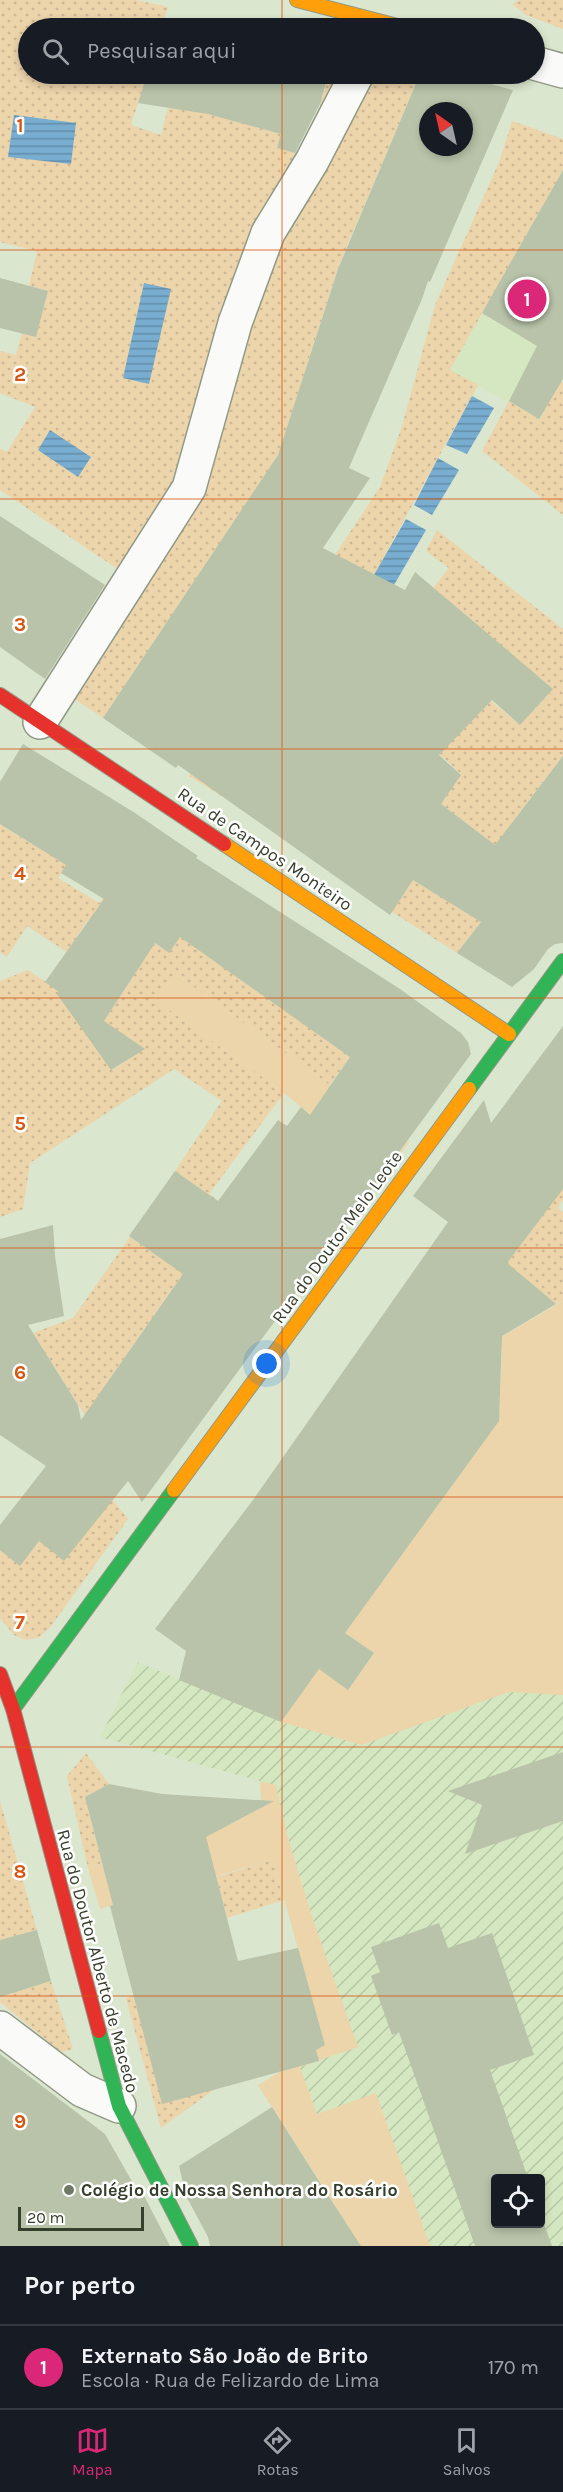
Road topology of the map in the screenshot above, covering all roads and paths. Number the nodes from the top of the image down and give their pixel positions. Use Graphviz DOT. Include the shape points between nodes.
graph roads {
  1 [pos="297,0"];
  2 [pos="359,18"];
  3 [pos="545,66"];
  4 [pos="563,71"];
  5 [pos="352,84"];
  6 [pos="0,695"];
  7 [pos="40,722"];
  8 [pos="563,961"];
  9 [pos="509,1034"];
  10 [pos="0,1674"];
  11 [pos="13,1709"];
  12 [pos="0,2028"];
  13 [pos="119,2106"];
  14 [pos="191,2246"];
  1 -- 2 [label="street"];
  3 -- 4 [label="street"];
  5 -- 7 [label="street" via="312,161 268,233 235,323 189,488"];
  6 -- 7 [label="street, Rua de Campos Monteiro"];
  7 -- 9 [label="street, Rua de Campos Monteiro"];
  8 -- 9 [label="street, Rua do Doutor Melo Leote"];
  9 -- 11 [label="street, Rua do Doutor Melo Leote"];
  10 -- 11 [label="street, Rua do Doutor Alberto de Macedo"];
  11 -- 13 [label="street, Rua do Doutor Alberto de Macedo"];
  12 -- 13 [label="street" via="82,2090"];
  13 -- 14 [label="street, Rua do Doutor Alberto de Macedo"];
}
